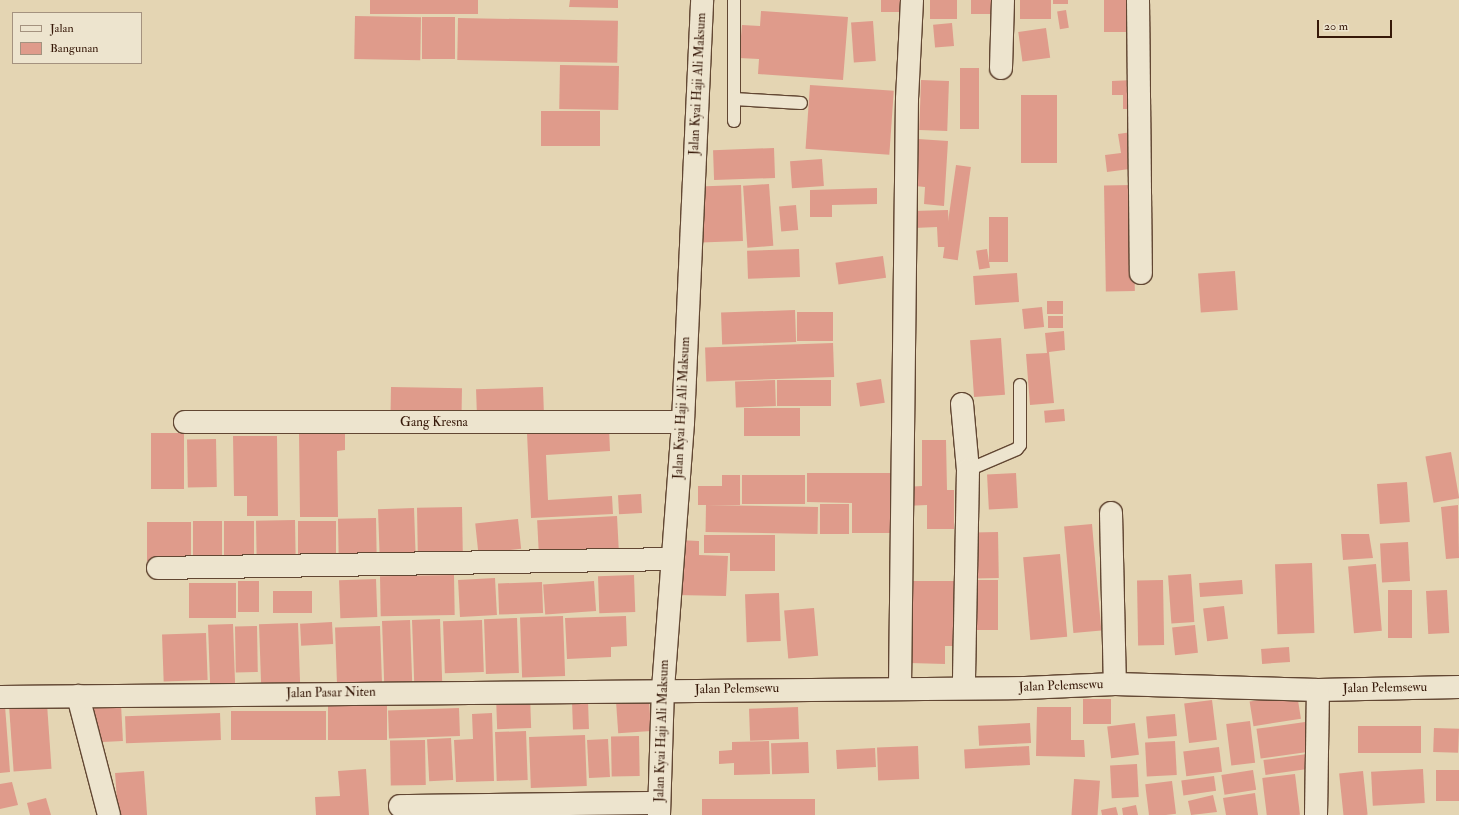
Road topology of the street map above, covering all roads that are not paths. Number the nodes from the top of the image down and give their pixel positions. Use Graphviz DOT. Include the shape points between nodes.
graph roads {
  1 [pos="702,0"];
  2 [pos="734,0"];
  3 [pos="912,0"];
  4 [pos="1003,0"];
  5 [pos="1138,0"];
  6 [pos="1001,68"];
  7 [pos="734,99"];
  8 [pos="801,103"];
  9 [pos="734,121"];
  10 [pos="1141,273"];
  11 [pos="1020,384"];
  12 [pos="962,404"];
  13 [pos="185,422"];
  14 [pos="683,422"];
  15 [pos="968,470"];
  16 [pos="1111,514"];
  17 [pos="672,559"];
  18 [pos="158,568"];
  19 [pos="1115,684"];
  20 [pos="900,687"];
  21 [pos="964,687"];
  22 [pos="1459,687"];
  23 [pos="663,689"];
  24 [pos="1318,690"];
  25 [pos="78,696"];
  26 [pos="0,697"];
  27 [pos="400,806"];
  28 [pos="659,809"];
  29 [pos="109,815"];
  30 [pos="1316,815"];
  1 -- 14 [label="street, Jalan Kyai Haji Ali Maksum"];
  2 -- 7 [label="lane"];
  3 -- 20 [label="street" via="907,99"];
  4 -- 6 [label="street"];
  5 -- 10 [label="street"];
  7 -- 8 [label="lane"];
  7 -- 9 [label="lane"];
  11 -- 15 [label="lane" via="1020,445 1017,449"];
  12 -- 15 [label="street"];
  13 -- 14 [label="street, Gang Kresna"];
  14 -- 17 [label="street, Jalan Kyai Haji Ali Maksum"];
  15 -- 21 [label="street"];
  16 -- 19 [label="street"];
  17 -- 18 [label="street"];
  17 -- 23 [label="street, Jalan Kyai Haji Ali Maksum"];
  19 -- 21 [label="street, Jalan Pelemsewu"];
  19 -- 24 [label="street, Jalan Pelemsewu"];
  20 -- 21 [label="street, Jalan Pelemsewu"];
  20 -- 23 [label="street, Jalan Pelemsewu"];
  22 -- 24 [label="street, Jalan Pelemsewu"];
  23 -- 25 [label="street, Jalan Pasar Niten"];
  23 -- 28 [label="street, Jalan Kyai Haji Ali Maksum"];
  24 -- 30 [label="street"];
  25 -- 26 [label="street, Jalan Pasar Niten"];
  25 -- 29 [label="street"];
  27 -- 28 [label="street"];
}
